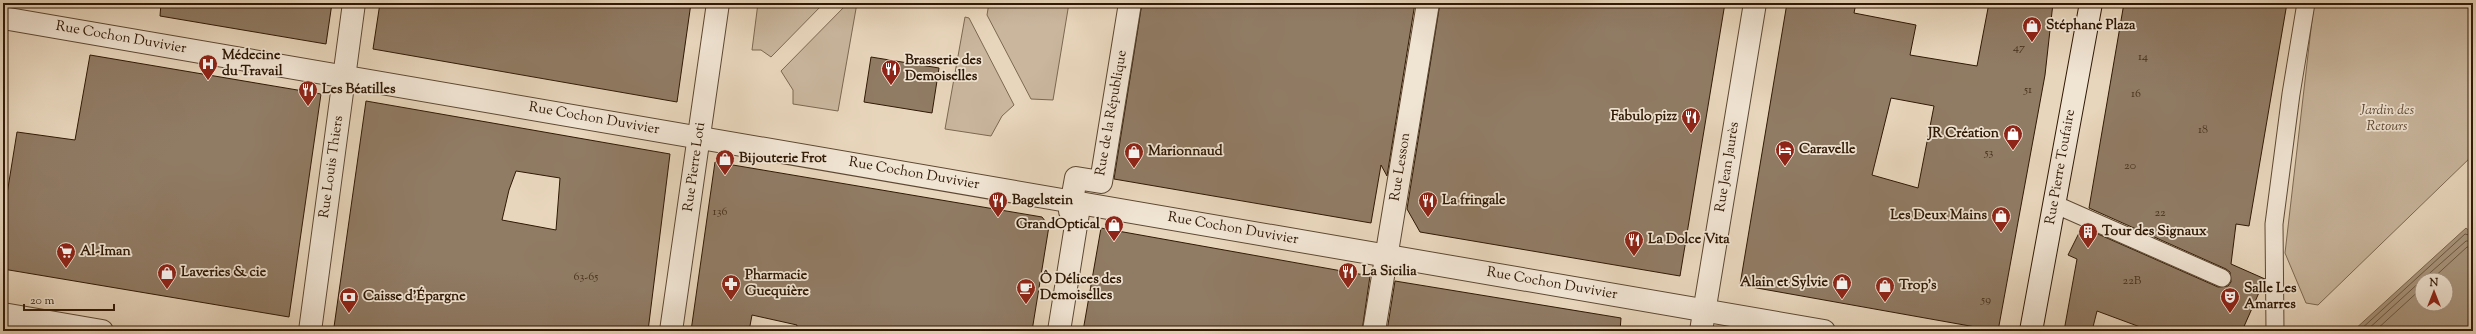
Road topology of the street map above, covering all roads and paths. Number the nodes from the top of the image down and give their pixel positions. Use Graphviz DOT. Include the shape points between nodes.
graph roads {
  1 [pos="354,3"];
  2 [pos="718,3"];
  3 [pos="1130,3"];
  4 [pos="1428,3"];
  5 [pos="1755,3"];
  6 [pos="2091,3"];
  7 [pos="2306,3"];
  8 [pos="3,18"];
  9 [pos="344,76"];
  10 [pos="699,137"];
  11 [pos="1072,202"];
  12 [pos="2054,204"];
  13 [pos="1387,256"];
  14 [pos="2222,278"];
  15 [pos="3,314"];
  16 [pos="1702,321"];
  17 [pos="102,331"];
  18 [pos="310,331"];
  19 [pos="671,331"];
  20 [pos="1059,331"];
  21 [pos="1374,331"];
  22 [pos="1824,331"];
  23 [pos="2031,331"];
  24 [pos="2275,331"];
  1 -- 9 [label="street, Rue Louis Thiers"];
  2 -- 10 [label="street, Rue Pierre Loti"];
  3 -- 11 [label="street, Rue de la République" via="1101,182 1076,178"];
  4 -- 13 [label="street, Rue Lesson"];
  5 -- 16 [label="street, Rue Jean Jaurès"];
  6 -- 12 [label="street, Rue Pierre Toufaire"];
  7 -- 24 [label="lane" via="2274,224"];
  8 -- 9 [label="street, Rue Cochon Duvivier"];
  9 -- 10 [label="street, Rue Cochon Duvivier"];
  9 -- 18 [label="street, Rue Louis Thiers"];
  10 -- 11 [label="street, Rue Cochon Duvivier"];
  10 -- 19 [label="street, Rue Pierre Loti"];
  11 -- 13 [label="street, Rue Cochon Duvivier"];
  11 -- 20 [label="street" via="1070,211 1078,213"];
  12 -- 14 [label="lane"];
  12 -- 23 [label="street, Rue Pierre Toufaire"];
  13 -- 16 [label="street, Rue Cochon Duvivier"];
  13 -- 21 [label="street, Rue Lesson"];
  15 -- 17 [label="street"];
  16 -- 22 [label="street, Rue Cochon Duvivier"];
}
